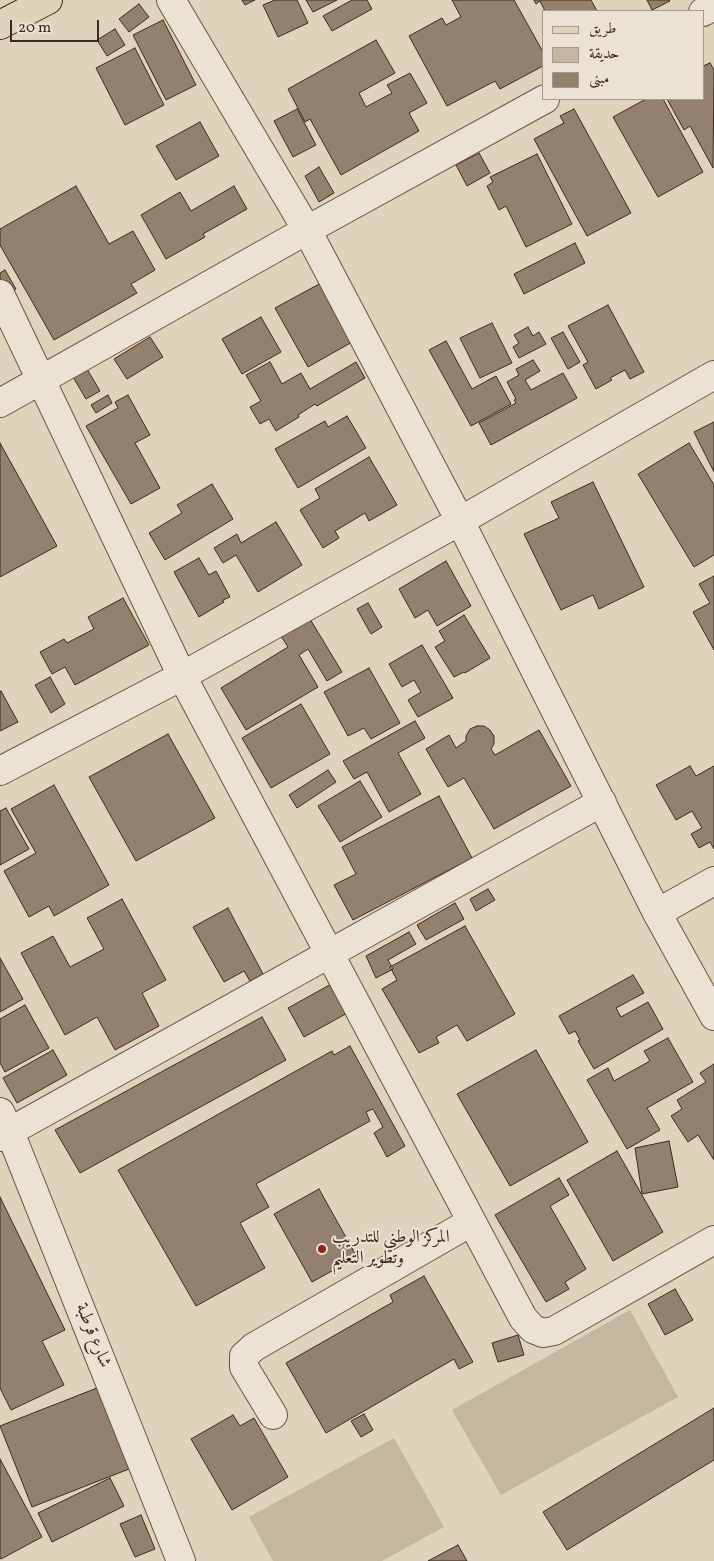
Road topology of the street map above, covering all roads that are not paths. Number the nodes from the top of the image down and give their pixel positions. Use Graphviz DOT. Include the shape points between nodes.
graph roads {
  1 [pos="48,0"];
  2 [pos="170,0"];
  3 [pos="0,25"];
  4 [pos="544,100"];
  5 [pos="307,230"];
  6 [pos="0,294"];
  7 [pos="714,375"];
  8 [pos="41,380"];
  9 [pos="0,403"];
  10 [pos="460,521"];
  11 [pos="182,676"];
  12 [pos="0,771"];
  13 [pos="602,802"];
  14 [pos="714,881"];
  15 [pos="657,913"];
  16 [pos="329,955"];
  17 [pos="714,1016"];
  18 [pos="3,1127"];
  19 [pos="471,1222"];
  20 [pos="714,1240"];
  21 [pos="273,1415"];
  22 [pos="181,1561"];
  1 -- 3 [label="main road"];
  2 -- 5 [label="street"];
  4 -- 5 [label="street"];
  5 -- 8 [label="street"];
  5 -- 10 [label="street"];
  6 -- 8 [label="street"];
  7 -- 10 [label="street"];
  8 -- 9 [label="street"];
  8 -- 11 [label="street"];
  10 -- 11 [label="street"];
  10 -- 13 [label="street"];
  11 -- 12 [label="street"];
  11 -- 16 [label="street"];
  13 -- 15 [label="street"];
  13 -- 16 [label="street"];
  14 -- 15 [label="street"];
  15 -- 17 [label="street"];
  16 -- 18 [label="street"];
  16 -- 19 [label="street"];
  18 -- 22 [label="street, شارع قرطبة"];
  19 -- 20 [label="street" via="523,1318 543,1333 554,1331"];
  19 -- 21 [label="street" via="254,1347 244,1356 244,1367"];
}
